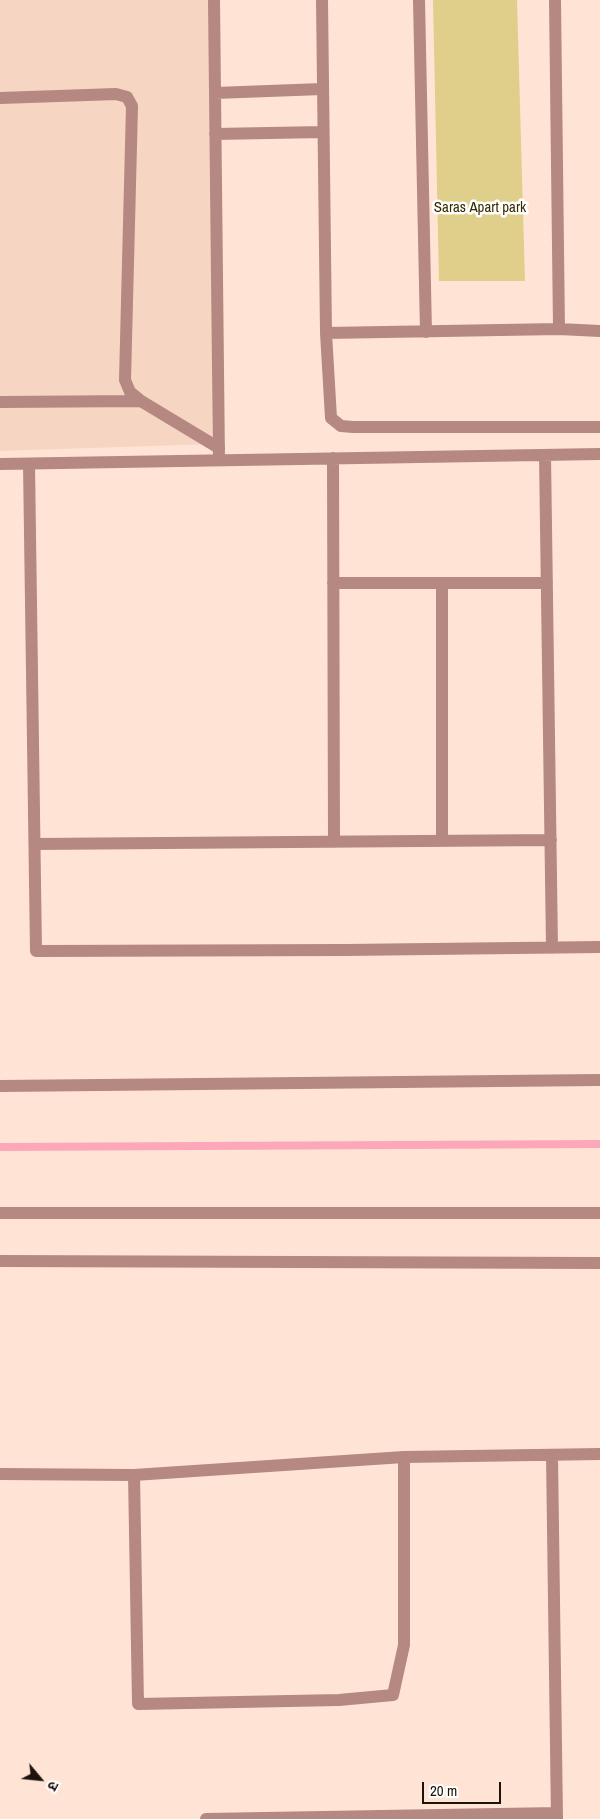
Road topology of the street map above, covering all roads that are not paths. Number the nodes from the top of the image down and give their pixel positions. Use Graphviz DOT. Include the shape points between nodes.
graph roads {
  1 [pos="214,0"];
  2 [pos="322,0"];
  3 [pos="419,0"];
  4 [pos="555,0"];
  5 [pos="322,89"];
  6 [pos="215,93"];
  7 [pos="0,98"];
  8 [pos="323,132"];
  9 [pos="215,134"];
  10 [pos="559,329"];
  11 [pos="600,330"];
  12 [pos="426,332"];
  13 [pos="326,333"];
  14 [pos="141,401"];
  15 [pos="0,402"];
  16 [pos="600,427"];
  17 [pos="219,454"];
  18 [pos="600,454"];
  19 [pos="545,455"];
  20 [pos="333,458"];
  21 [pos="0,464"];
  22 [pos="29,464"];
  23 [pos="333,583"];
  24 [pos="442,584"];
  25 [pos="547,584"];
  26 [pos="442,840"];
  27 [pos="551,840"];
  28 [pos="334,842"];
  29 [pos="35,844"];
  30 [pos="600,947"];
  31 [pos="552,948"];
  32 [pos="600,1080"];
  33 [pos="0,1086"];
  34 [pos="600,1213"];
  35 [pos="0,1214"];
  36 [pos="0,1261"];
  37 [pos="600,1262"];
  38 [pos="600,1454"];
  39 [pos="552,1455"];
  40 [pos="404,1457"];
  41 [pos="0,1474"];
  42 [pos="134,1475"];
  43 [pos="557,1816"];
  44 [pos="206,1819"];
  45 [pos="266,1819"];
  1 -- 6 [label="street"];
  2 -- 5 [label="street"];
  3 -- 12 [label="street"];
  4 -- 10 [label="street"];
  5 -- 6 [label="street"];
  5 -- 8 [label="street"];
  6 -- 9 [label="street"];
  7 -- 14 [label="street" via="116,94 127,97 132,106 124,380 130,392"];
  8 -- 9 [label="street"];
  8 -- 13 [label="street"];
  9 -- 17 [label="street"];
  10 -- 11 [label="street"];
  10 -- 12 [label="street"];
  12 -- 13 [label="street"];
  13 -- 16 [label="street" via="331,418 341,426"];
  14 -- 15 [label="street"];
  14 -- 17 [label="street"];
  17 -- 20 [label="street"];
  17 -- 22 [label="street"];
  18 -- 19 [label="street"];
  19 -- 20 [label="street"];
  19 -- 25 [label="street"];
  20 -- 23 [label="street"];
  21 -- 22 [label="street"];
  22 -- 29 [label="street"];
  23 -- 24 [label="street"];
  23 -- 28 [label="street"];
  24 -- 25 [label="street"];
  24 -- 26 [label="street"];
  25 -- 27 [label="street"];
  26 -- 27 [label="street"];
  26 -- 28 [label="street"];
  27 -- 31 [label="street"];
  28 -- 29 [label="street"];
  29 -- 31 [label="street" via="36,951"];
  30 -- 31 [label="street"];
  32 -- 33 [label="street"];
  34 -- 35 [label="street"];
  36 -- 37 [label="street"];
  38 -- 39 [label="street"];
  39 -- 40 [label="street"];
  39 -- 43 [label="street"];
  40 -- 42 [label="street"];
  40 -- 42 [label="street" via="404,1645 393,1695 339,1700 138,1704"];
  41 -- 42 [label="street"];
  43 -- 45 [label="street"];
  44 -- 45 [label="street"];
}
